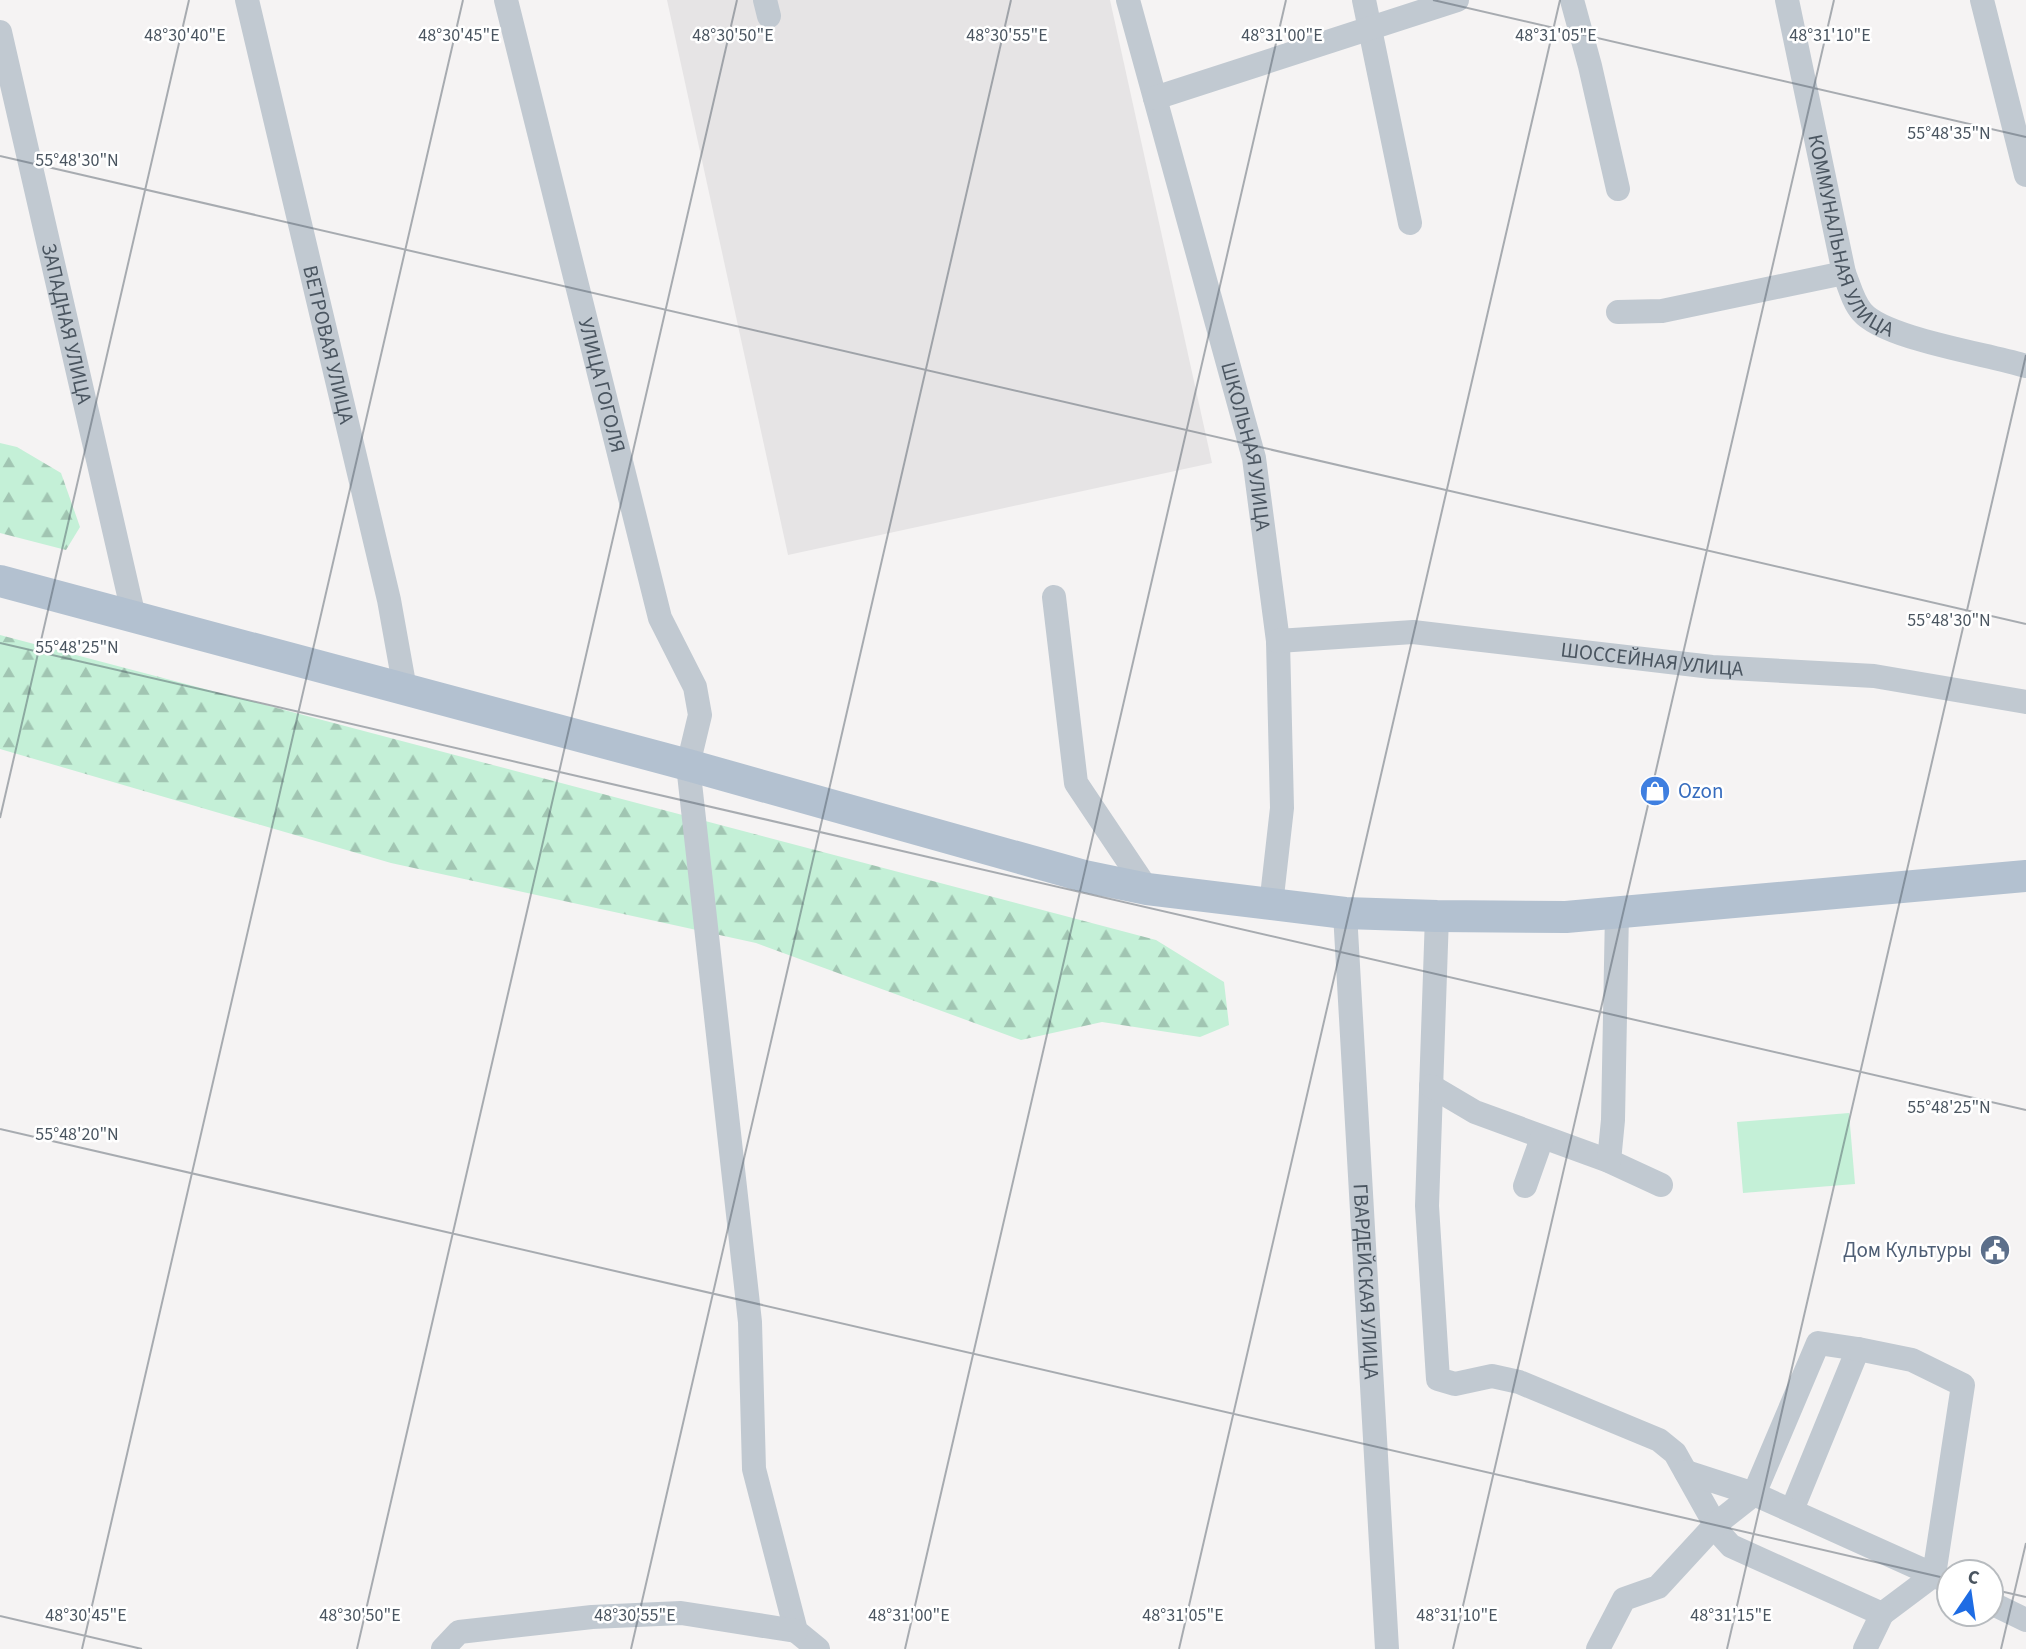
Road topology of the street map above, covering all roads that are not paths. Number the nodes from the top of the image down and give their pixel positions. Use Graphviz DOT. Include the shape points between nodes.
graph roads {
  1 [pos="247,0"];
  2 [pos="506,0"];
  3 [pos="1128,0"];
  4 [pos="1364,0"];
  5 [pos="1457,0"];
  6 [pos="1572,0"];
  7 [pos="1787,0"];
  8 [pos="1982,0"];
  9 [pos="1370,28"];
  10 [pos="0,32"];
  11 [pos="1155,98"];
  12 [pos="2026,175"];
  13 [pos="1618,189"];
  14 [pos="1410,223"];
  15 [pos="1844,273"];
  16 [pos="1618,312"];
  17 [pos="2026,366"];
  18 [pos="0,581"];
  19 [pos="1054,597"];
  20 [pos="134,617"];
  21 [pos="1279,641"];
  22 [pos="405,689"];
  23 [pos="2026,702"];
  24 [pos="688,765"];
  25 [pos="2026,876"];
  26 [pos="1147,889"];
  27 [pos="1271,905"];
  28 [pos="1617,912"];
  29 [pos="1345,913"];
  30 [pos="1437,916"];
  31 [pos="1431,1086"];
  32 [pos="1542,1138"];
  33 [pos="1609,1161"];
  34 [pos="1661,1185"];
  35 [pos="1525,1186"];
  36 [pos="1858,1349"];
  37 [pos="1686,1472"];
  38 [pos="1754,1494"];
  39 [pos="1791,1510"];
  40 [pos="1716,1524"];
  41 [pos="1943,1558"];
  42 [pos="1935,1576"];
  43 [pos="1935,1583"];
  44 [pos="2005,1610"];
  45 [pos="1882,1614"];
  46 [pos="2026,1620"];
  47 [pos="796,1631"];
  48 [pos="443,1649"];
  49 [pos="818,1649"];
  50 [pos="1387,1649"];
  51 [pos="1598,1649"];
  52 [pos="1865,1649"];
  1 -- 22 [label="street, ВЕТРОВАЯ УЛИЦА" via="389,600"];
  2 -- 24 [label="street, УЛИЦА ГОГОЛЯ" via="660,618 695,687 700,715"];
  3 -- 11 [label="street, ШКОЛЬНАЯ УЛИЦА"];
  4 -- 9 [label="street"];
  5 -- 9 [label="street"];
  6 -- 13 [label="street"];
  7 -- 15 [label="street, КОММУНАЛЬНАЯ УЛИЦА"];
  8 -- 12 [label="street"];
  9 -- 11 [label="street"];
  9 -- 14 [label="street"];
  10 -- 20 [label="street, ЗАПАДНАЯ УЛИЦА"];
  11 -- 21 [label="street, ШКОЛЬНАЯ УЛИЦА" via="1254,458"];
  15 -- 16 [label="street" via="1662,311"];
  15 -- 17 [label="street, КОММУНАЛЬНАЯ УЛИЦА" via="1860,310 1872,321 1907,336"];
  18 -- 20 [label="main road"];
  19 -- 26 [label="street" via="1076,783"];
  20 -- 22 [label="main road"];
  21 -- 23 [label="street, ШОССЕЙНАЯ УЛИЦА" via="1413,632 1712,667 1874,676"];
  21 -- 27 [label="street, ШКОЛЬНАЯ УЛИЦА" via="1282,808"];
  22 -- 24 [label="main road"];
  24 -- 26 [label="main road" via="1084,876"];
  24 -- 47 [label="street, УЛИЦА ГОГОЛЯ" via="750,1322 754,1469"];
  25 -- 28 [label="main road"];
  26 -- 27 [label="main road"];
  27 -- 29 [label="main road"];
  28 -- 30 [label="main road" via="1566,917"];
  28 -- 33 [label="street" via="1614,1120"];
  29 -- 30 [label="main road"];
  29 -- 50 [label="street, ГВАРДЕЙСКАЯ УЛИЦА"];
  30 -- 31 [label="street"];
  31 -- 32 [label="street" via="1475,1112"];
  31 -- 37 [label="street" via="1427,1206 1438,1379 1455,1384 1492,1376 1520,1382 1660,1440"];
  32 -- 33 [label="street"];
  32 -- 35 [label="street"];
  33 -- 34 [label="street"];
  36 -- 38 [label="street" via="1818,1343"];
  36 -- 39 [label="street"];
  36 -- 41 [label="street" via="1912,1360 1963,1385"];
  37 -- 38 [label="street"];
  37 -- 40 [label="street"];
  38 -- 39 [label="street"];
  38 -- 40 [label="street"];
  39 -- 42 [label="street"];
  40 -- 45 [label="street" via="1731,1546"];
  40 -- 51 [label="street" via="1658,1587 1624,1599"];
  43 -- 45 [label="street"];
  44 -- 46 [label="street"];
  45 -- 52 [label="street"];
  47 -- 48 [label="street" via="681,1613 592,1617 459,1632"];
  47 -- 49 [label="street"];
}
